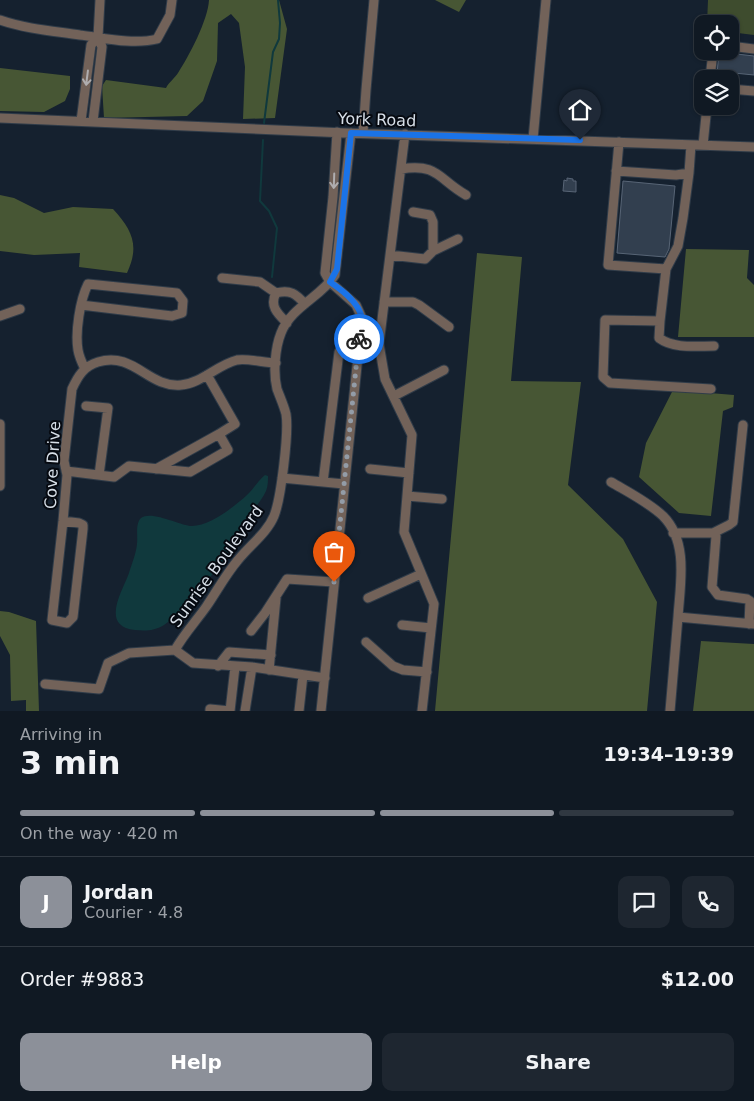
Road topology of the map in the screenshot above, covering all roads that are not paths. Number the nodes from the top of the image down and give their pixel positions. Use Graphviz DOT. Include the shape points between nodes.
graph roads {
  1 [pos="100,0"];
  2 [pos="172,0"];
  3 [pos="374,0"];
  4 [pos="546,0"];
  5 [pos="0,20"];
  6 [pos="98,37"];
  7 [pos="739,47"];
  8 [pos="754,49"];
  9 [pos="739,89"];
  10 [pos="754,91"];
  11 [pos="706,115"];
  12 [pos="0,118"];
  13 [pos="82,121"];
  14 [pos="93,121"];
  15 [pos="337,132"];
  16 [pos="351,133"];
  17 [pos="363,133"];
  18 [pos="405,134"];
  19 [pos="533,139"];
  20 [pos="618,142"];
  21 [pos="691,145"];
  22 [pos="703,145"];
  23 [pos="754,147"];
  24 [pos="401,169"];
  25 [pos="616,171"];
  26 [pos="689,173"];
  27 [pos="466,196"];
  28 [pos="413,212"];
  29 [pos="458,239"];
  30 [pos="432,251"];
  31 [pos="390,255"];
  32 [pos="666,270"];
  33 [pos="222,278"];
  34 [pos="330,282"];
  35 [pos="276,293"];
  36 [pos="384,302"];
  37 [pos="305,304"];
  38 [pos="81,305"];
  39 [pos="20,309"];
  40 [pos="0,316"];
  41 [pos="660,321"];
  42 [pos="287,323"];
  43 [pos="449,327"];
  44 [pos="714,346"];
  45 [pos="358,354"];
  46 [pos="276,363"];
  47 [pos="85,368"];
  48 [pos="444,370"];
  49 [pos="208,375"];
  50 [pos="711,389"];
  51 [pos="394,396"];
  52 [pos="86,406"];
  53 [pos="0,424"];
  54 [pos="744,425"];
  55 [pos="218,434"];
  56 [pos="156,468"];
  57 [pos="370,469"];
  58 [pos="66,471"];
  59 [pos="409,473"];
  60 [pos="99,475"];
  61 [pos="282,478"];
  62 [pos="324,482"];
  63 [pos="611,482"];
  64 [pos="344,484"];
  65 [pos="0,486"];
  66 [pos="407,496"];
  67 [pos="442,500"];
  68 [pos="64,521"];
  69 [pos="713,532"];
  70 [pos="673,533"];
  71 [pos="421,574"];
  72 [pos="334,582"];
  73 [pos="276,596"];
  74 [pos="368,598"];
  75 [pos="678,617"];
  76 [pos="751,624"];
  77 [pos="402,625"];
  78 [pos="431,628"];
  79 [pos="252,631"];
  80 [pos="366,642"];
  81 [pos="176,650"];
  82 [pos="271,655"];
  83 [pos="218,666"];
  84 [pos="235,667"];
  85 [pos="252,667"];
  86 [pos="269,670"];
  87 [pos="427,672"];
  88 [pos="303,675"];
  89 [pos="325,678"];
  90 [pos="46,684"];
  91 [pos="210,711"];
  92 [pos="230,711"];
  93 [pos="245,711"];
  94 [pos="299,711"];
  95 [pos="320,711"];
  96 [pos="422,711"];
  97 [pos="670,711"];
  1 -- 6 [label="street"];
  2 -- 6 [label="street" via="170,15 157,39 146,42"];
  3 -- 17 [label="street"];
  4 -- 19 [label="street"];
  5 -- 6 [label="street" via="19,26"];
  6 -- 13 [label="street, one-way" via="91,45"];
  6 -- 14 [label="street" via="102,47"];
  7 -- 8 [label="street"];
  9 -- 10 [label="street"];
  11 -- 22 [label="street"];
  12 -- 13 [label="street, York Road"];
  13 -- 14 [label="street, York Road"];
  14 -- 15 [label="street, York Road"];
  15 -- 16 [label="street, York Road"];
  15 -- 34 [label="street, one-way" via="325,273"];
  16 -- 17 [label="street, York Road"];
  16 -- 34 [label="street, Sunrise Boulevard" via="337,269"];
  17 -- 18 [label="street, York Road"];
  18 -- 19 [label="street, York Road"];
  18 -- 24 [label="street"];
  19 -- 20 [label="street, York Road"];
  20 -- 21 [label="street, York Road"];
  20 -- 25 [label="street"];
  21 -- 22 [label="street, York Road"];
  21 -- 26 [label="street"];
  22 -- 23 [label="street, York Road"];
  24 -- 27 [label="street" via="428,168"];
  24 -- 31 [label="street"];
  25 -- 26 [label="street"];
  25 -- 32 [label="street" via="608,265"];
  26 -- 32 [label="street" via="678,246"];
  28 -- 30 [label="street" via="430,215 434,228"];
  29 -- 30 [label="street"];
  30 -- 31 [label="street" via="425,260"];
  31 -- 36 [label="street"];
  32 -- 41 [label="street"];
  33 -- 35 [label="street" via="260,282"];
  34 -- 37 [label="street, Sunrise Boulevard"];
  34 -- 45 [label="street" via="356,305 362,318"];
  35 -- 37 [label="street" via="284,290 294,293"];
  35 -- 42 [label="street" via="275,311"];
  36 -- 43 [label="street" via="419,304"];
  36 -- 51 [label="street" via="379,344 385,379"];
  37 -- 42 [label="street, Sunrise Boulevard"];
  38 -- 38 [label="street" via="88,284 177,294 183,301 182,313 172,316"];
  38 -- 47 [label="street" via="78,350"];
  39 -- 40 [label="street"];
  41 -- 44 [label="street" via="659,338 665,343"];
  41 -- 50 [label="street" via="605,320 603,377 610,382"];
  42 -- 46 [label="street, Sunrise Boulevard" via="280,335"];
  45 -- 62 [label="street" via="338,352"];
  45 -- 64 [label="street"];
  46 -- 49 [label="street" via="240,360"];
  46 -- 61 [label="street, Sunrise Boulevard" via="274,375 286,414"];
  47 -- 49 [label="street" via="116,359 156,380 181,385"];
  47 -- 58 [label="street, Cove Drive" via="72,389 64,461"];
  48 -- 51 [label="street"];
  49 -- 55 [label="street" via="235,424"];
  51 -- 59 [label="street" via="412,435"];
  52 -- 60 [label="street" via="108,408"];
  53 -- 65 [label="street"];
  54 -- 69 [label="street" via="733,522"];
  55 -- 56 [label="street"];
  55 -- 56 [label="street" via="228,450 190,472"];
  56 -- 60 [label="street" via="129,466 114,477"];
  57 -- 59 [label="street"];
  58 -- 60 [label="street"];
  58 -- 68 [label="street, Cove Drive"];
  59 -- 66 [label="street"];
  61 -- 62 [label="street"];
  61 -- 81 [label="street, Sunrise Boulevard" via="274,516 267,528 238,560"];
  62 -- 64 [label="street"];
  63 -- 70 [label="street" via="663,517"];
  64 -- 72 [label="street"];
  66 -- 67 [label="street"];
  66 -- 71 [label="street" via="404,532"];
  68 -- 68 [label="street, Cove Drive" via="52,620 67,623 73,617 83,525"];
  69 -- 70 [label="street"];
  69 -- 76 [label="street" via="716,536 712,586 718,594 750,601"];
  70 -- 75 [label="street" via="677,538 681,562"];
  71 -- 74 [label="street"];
  71 -- 78 [label="street" via="434,604"];
  72 -- 73 [label="street" via="286,579"];
  72 -- 89 [label="street"];
  73 -- 79 [label="street"];
  73 -- 82 [label="street"];
  75 -- 76 [label="street"];
  75 -- 97 [label="street"];
  77 -- 78 [label="street"];
  78 -- 87 [label="street"];
  80 -- 87 [label="street" via="392,666"];
  81 -- 83 [label="street, Sunrise Boulevard" via="193,663"];
  81 -- 90 [label="street, Sunrise Boulevard" via="129,653 108,663 99,689"];
  82 -- 83 [label="street" via="229,652"];
  82 -- 86 [label="street"];
  83 -- 84 [label="street, Sunrise Boulevard"];
  84 -- 85 [label="street, Sunrise Boulevard"];
  84 -- 92 [label="street"];
  85 -- 86 [label="street, Sunrise Boulevard"];
  85 -- 93 [label="street"];
  86 -- 88 [label="street, Sunrise Boulevard"];
  87 -- 96 [label="street"];
  88 -- 89 [label="street, Sunrise Boulevard"];
  88 -- 94 [label="street"];
  89 -- 95 [label="street"];
  91 -- 92 [label="street"];
}
